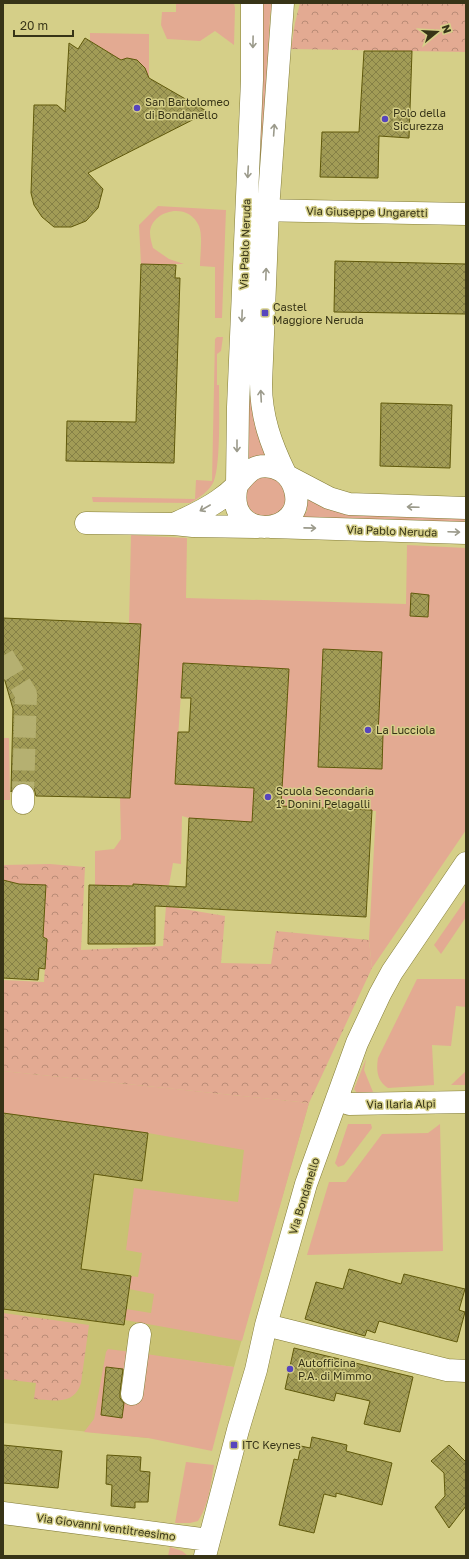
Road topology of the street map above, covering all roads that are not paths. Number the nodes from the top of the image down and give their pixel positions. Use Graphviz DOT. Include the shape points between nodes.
graph roads {
  1 [pos="252,3"];
  2 [pos="283,3"];
  3 [pos="246,209"];
  4 [pos="268,210"];
  5 [pos="466,214"];
  6 [pos="287,475"];
  7 [pos="237,485"];
  8 [pos="466,508"];
  9 [pos="86,523"];
  10 [pos="174,524"];
  11 [pos="265,527"];
  12 [pos="466,533"];
  13 [pos="466,863"];
  14 [pos="337,1098"];
  15 [pos="466,1102"];
  16 [pos="266,1325"];
  17 [pos="140,1334"];
  18 [pos="466,1371"];
  19 [pos="132,1394"];
  20 [pos="3,1513"];
  21 [pos="207,1548"];
  1 -- 3 [label="street, Via Pablo Neruda, one-way" via="252,80"];
  4 -- 2 [label="street, Via Pablo Neruda, one-way"];
  3 -- 4 [label="street, Via Giuseppe Ungaretti"];
  3 -- 7 [label="street, Via Pablo Neruda, one-way"];
  4 -- 5 [label="street, Via Giuseppe Ungaretti"];
  6 -- 4 [label="street, Via Pablo Neruda, one-way" via="270,441 261,399"];
  6 -- 7 [label="street" via="277,468 258,467 246,474"];
  8 -- 6 [label="street, one-way" via="349,504 329,498"];
  6 -- 11 [label="street" via="294,485 296,494 293,512 280,525"];
  7 -- 10 [label="street, one-way" via="205,509"];
  7 -- 11 [label="street" via="235,503 238,511 250,524"];
  9 -- 10 [label="street, Via Pablo Neruda"];
  10 -- 11 [label="street, Via Pablo Neruda"];
  11 -- 12 [label="street, Via Pablo Neruda, one-way"];
  13 -- 14 [label="street, Via Bondanello" via="380,994 357,1043"];
  14 -- 15 [label="street, Via Ilaria Alpi" via="349,1104"];
  14 -- 16 [label="street, Via Bondanello" via="306,1184"];
  16 -- 18 [label="street" via="447,1370"];
  16 -- 21 [label="street, Via Bondanello"];
  17 -- 19 [label="street"];
  20 -- 21 [label="street, Via Giovanni ventitreesimo"];
}
